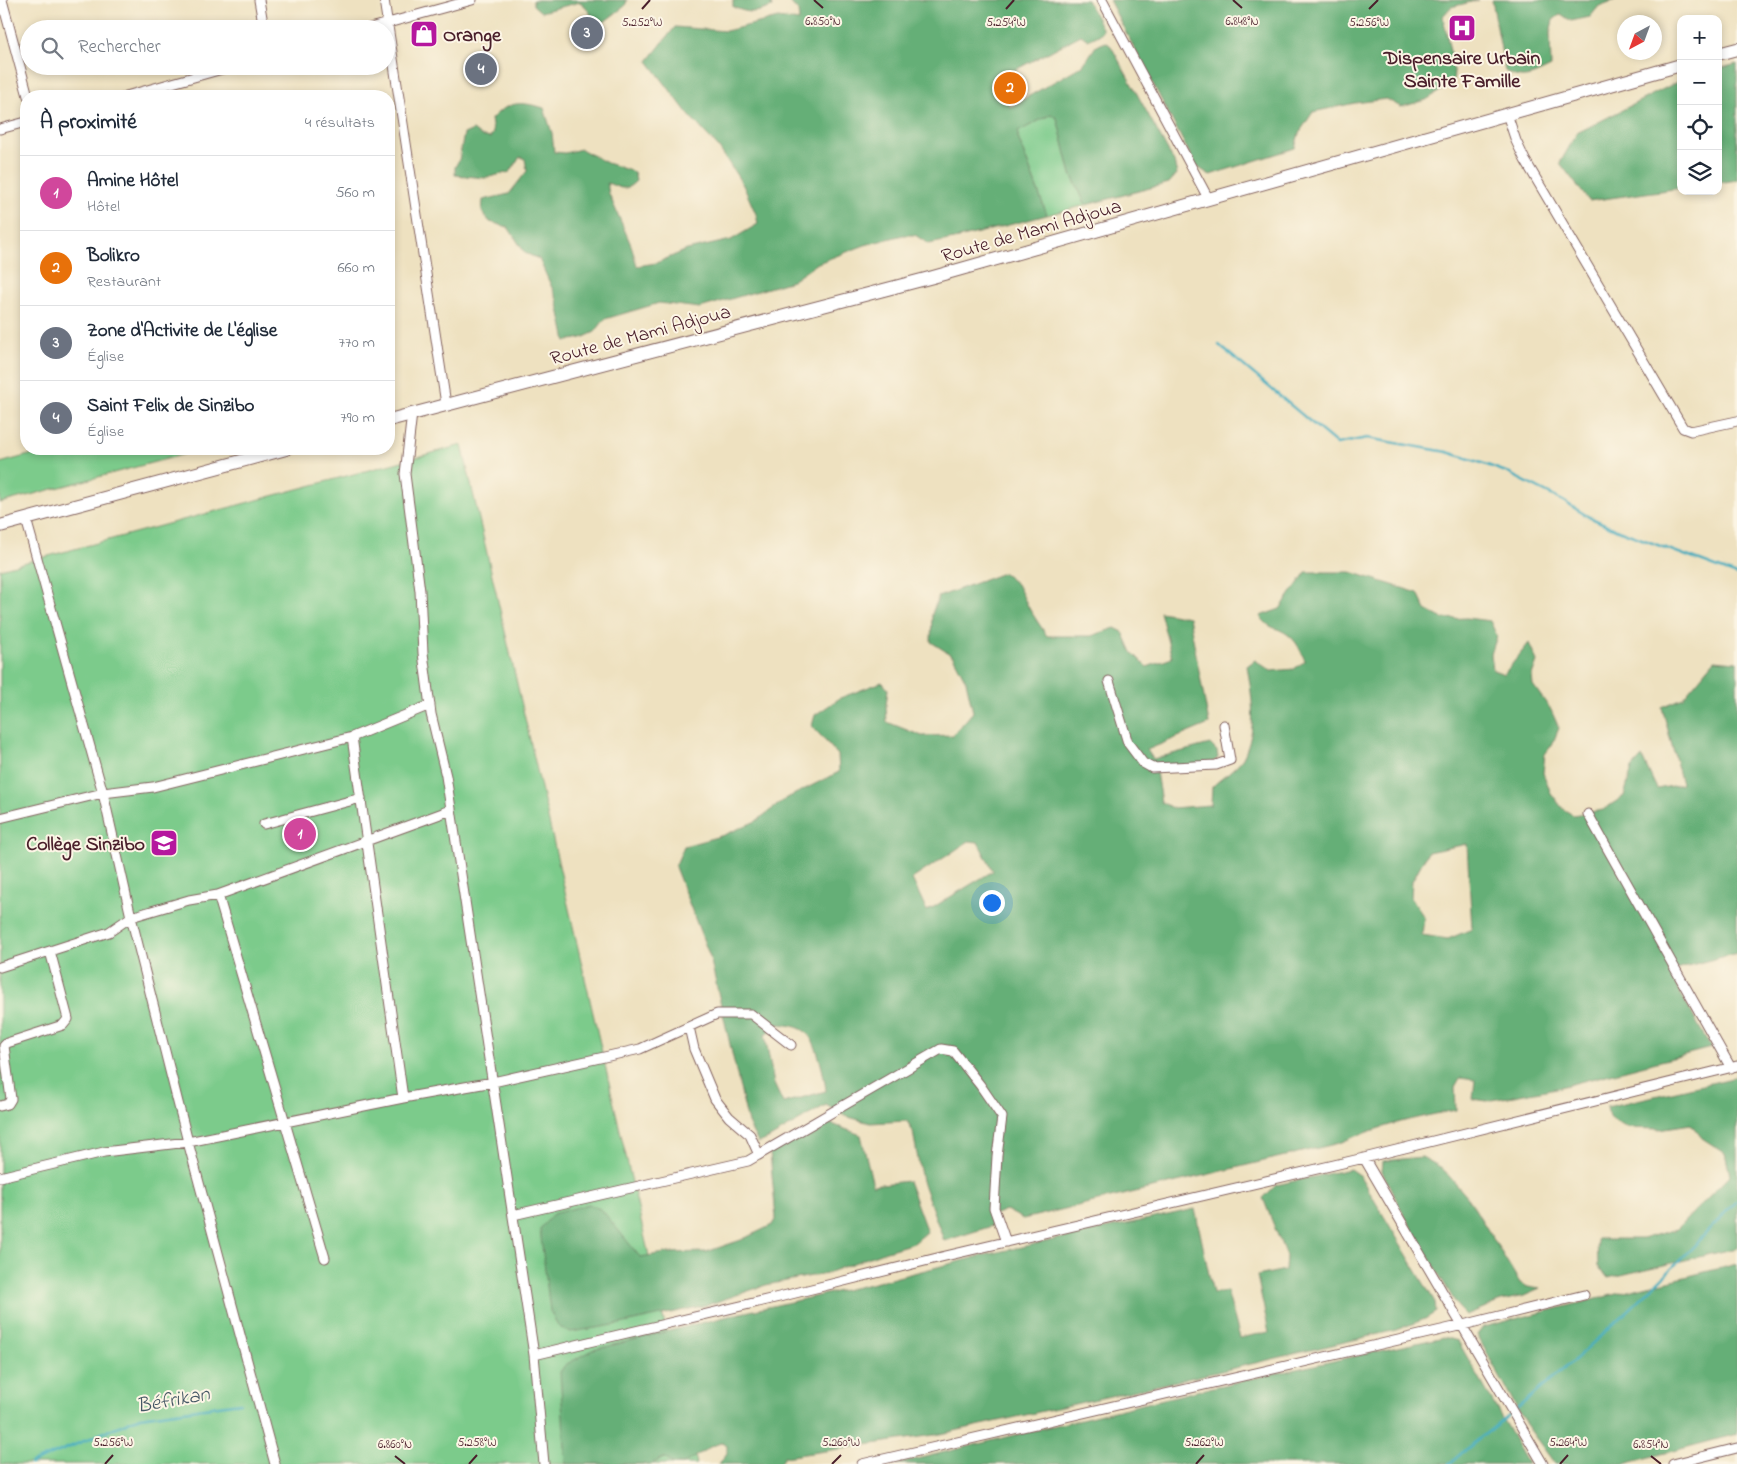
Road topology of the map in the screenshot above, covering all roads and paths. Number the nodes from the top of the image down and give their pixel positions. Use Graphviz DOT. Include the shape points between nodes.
graph roads {
  1 [pos="2,0"];
  2 [pos="259,0"];
  3 [pos="384,0"];
  4 [pos="472,0"];
  5 [pos="1102,0"];
  6 [pos="262,20"];
  7 [pos="387,20"];
  8 [pos="395,21"];
  9 [pos="1737,49"];
  10 [pos="1722,53"];
  11 [pos="20,66"];
  12 [pos="1677,66"];
  13 [pos="22,75"];
  14 [pos="201,75"];
  15 [pos="395,75"];
  16 [pos="26,90"];
  17 [pos="147,90"];
  18 [pos="1507,114"];
  19 [pos="20,124"];
  20 [pos="0,129"];
  21 [pos="1208,198"];
  22 [pos="446,404"];
  23 [pos="412,413"];
  24 [pos="395,418"];
  25 [pos="1737,420"];
  26 [pos="264,455"];
  27 [pos="26,519"];
  28 [pos="0,526"];
  29 [pos="1109,680"];
  30 [pos="430,705"];
  31 [pos="1224,725"];
  32 [pos="352,737"];
  33 [pos="104,793"];
  34 [pos="361,798"];
  35 [pos="451,810"];
  36 [pos="1588,814"];
  37 [pos="0,818"];
  38 [pos="264,824"];
  39 [pos="368,840"];
  40 [pos="218,894"];
  41 [pos="131,917"];
  42 [pos="50,951"];
  43 [pos="0,967"];
  44 [pos="688,1027"];
  45 [pos="791,1045"];
  46 [pos="1734,1067"];
  47 [pos="493,1082"];
  48 [pos="404,1098"];
  49 [pos="0,1106"];
  50 [pos="285,1123"];
  51 [pos="188,1142"];
  52 [pos="759,1155"];
  53 [pos="1364,1158"];
  54 [pos="0,1177"];
  55 [pos="514,1215"];
  56 [pos="1006,1242"];
  57 [pos="325,1258"];
  58 [pos="1584,1295"];
  59 [pos="1462,1325"];
  60 [pos="534,1355"];
  61 [pos="1737,1448"];
  62 [pos="275,1464"];
  63 [pos="544,1464"];
  64 [pos="862,1464"];
  65 [pos="1543,1464"];
  66 [pos="1673,1464"];
  1 -- 11 [label="street"];
  2 -- 6 [label="street"];
  3 -- 7 [label="street"];
  4 -- 8 [label="street"];
  5 -- 21 [label="street"];
  9 -- 10 [label="street"];
  12 -- 18 [label="street, Route de Mami Adjoua"];
  13 -- 16 [label="street"];
  14 -- 17 [label="street"];
  15 -- 22 [label="street"];
  18 -- 21 [label="street, Route de Mami Adjoua"];
  18 -- 25 [label="street" via="1525,160 1683,428 1691,431"];
  19 -- 20 [label="street"];
  21 -- 22 [label="street, Route de Mami Adjoua" via="933,277"];
  22 -- 23 [label="street, Route de Mami Adjoua"];
  23 -- 24 [label="street, Route de Mami Adjoua"];
  23 -- 30 [label="street" via="405,474"];
  26 -- 27 [label="street"];
  27 -- 28 [label="street"];
  27 -- 33 [label="street"];
  29 -- 31 [label="street" via="1128,743 1143,763 1152,768 1216,765 1230,760"];
  30 -- 32 [label="street"];
  30 -- 35 [label="street"];
  32 -- 33 [label="street" via="153,788"];
  32 -- 34 [label="street"];
  33 -- 37 [label="street"];
  33 -- 41 [label="street"];
  34 -- 38 [label="street"];
  34 -- 39 [label="street"];
  35 -- 39 [label="street"];
  35 -- 47 [label="street"];
  36 -- 46 [label="street"];
  39 -- 40 [label="street"];
  39 -- 48 [label="street"];
  40 -- 41 [label="street"];
  40 -- 50 [label="street"];
  41 -- 42 [label="street" via="109,932"];
  41 -- 51 [label="street"];
  42 -- 43 [label="street"];
  42 -- 49 [label="street" via="68,1019 63,1025 4,1046 11,1099 8,1104"];
  44 -- 45 [label="street" via="717,1014 751,1014"];
  44 -- 47 [label="street" via="640,1049"];
  44 -- 52 [label="street" via="715,1099 729,1117 750,1135"];
  46 -- 53 [label="street"];
  47 -- 48 [label="street"];
  47 -- 55 [label="street"];
  48 -- 50 [label="street"];
  50 -- 51 [label="street"];
  50 -- 57 [label="street"];
  51 -- 54 [label="street" via="104,1152"];
  51 -- 62 [label="street"];
  52 -- 55 [label="street" via="748,1161"];
  52 -- 56 [label="street" via="941,1049 953,1051 1002,1117 994,1208"];
  53 -- 56 [label="street"];
  53 -- 59 [label="street"];
  55 -- 60 [label="street"];
  56 -- 60 [label="street"];
  58 -- 59 [label="street"];
  59 -- 64 [label="street"];
  59 -- 65 [label="street"];
  60 -- 63 [label="street"];
  61 -- 66 [label="street"];
}
